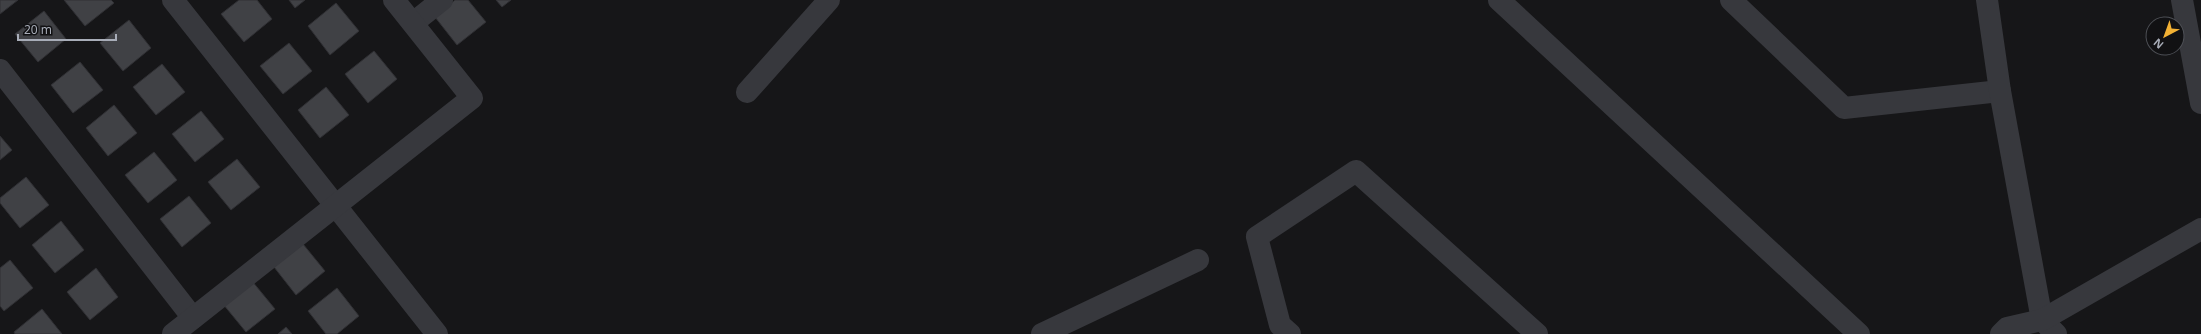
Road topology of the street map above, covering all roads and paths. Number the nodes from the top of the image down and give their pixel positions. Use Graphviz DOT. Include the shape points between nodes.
graph roads {
  1 [pos="173,0"];
  2 [pos="394,0"];
  3 [pos="442,0"];
  4 [pos="829,0"];
  5 [pos="1499,0"];
  6 [pos="1731,0"];
  7 [pos="1987,0"];
  8 [pos="2182,0"];
  9 [pos="412,23"];
  10 [pos="0,70"];
  11 [pos="2000,91"];
  12 [pos="747,92"];
  13 [pos="2201,104"];
  14 [pos="336,206"];
  15 [pos="2201,229"];
  16 [pos="1198,260"];
  17 [pos="193,318"];
  18 [pos="2047,329"];
  19 [pos="173,334"];
  20 [pos="437,334"];
  21 [pos="1042,334"];
  22 [pos="1290,334"];
  23 [pos="1537,334"];
  24 [pos="1859,334"];
  25 [pos="2001,334"];
  1 -- 14 [label="street"];
  2 -- 9 [label="street"];
  3 -- 9 [label="street"];
  4 -- 12 [label="street"];
  5 -- 24 [label="street"];
  6 -- 11 [label="street" via="1844,108"];
  7 -- 11 [label="street"];
  8 -- 13 [label="street"];
  9 -- 14 [label="street" via="472,98"];
  10 -- 17 [label="street"];
  11 -- 18 [label="street"];
  14 -- 17 [label="street"];
  14 -- 20 [label="street"];
  15 -- 18 [label="street"];
  16 -- 21 [label="street"];
  17 -- 19 [label="street"];
  18 -- 25 [label="street" via="2007,328"];
  22 -- 23 [label="street" via="1280,325 1257,237 1356,171"];
}
